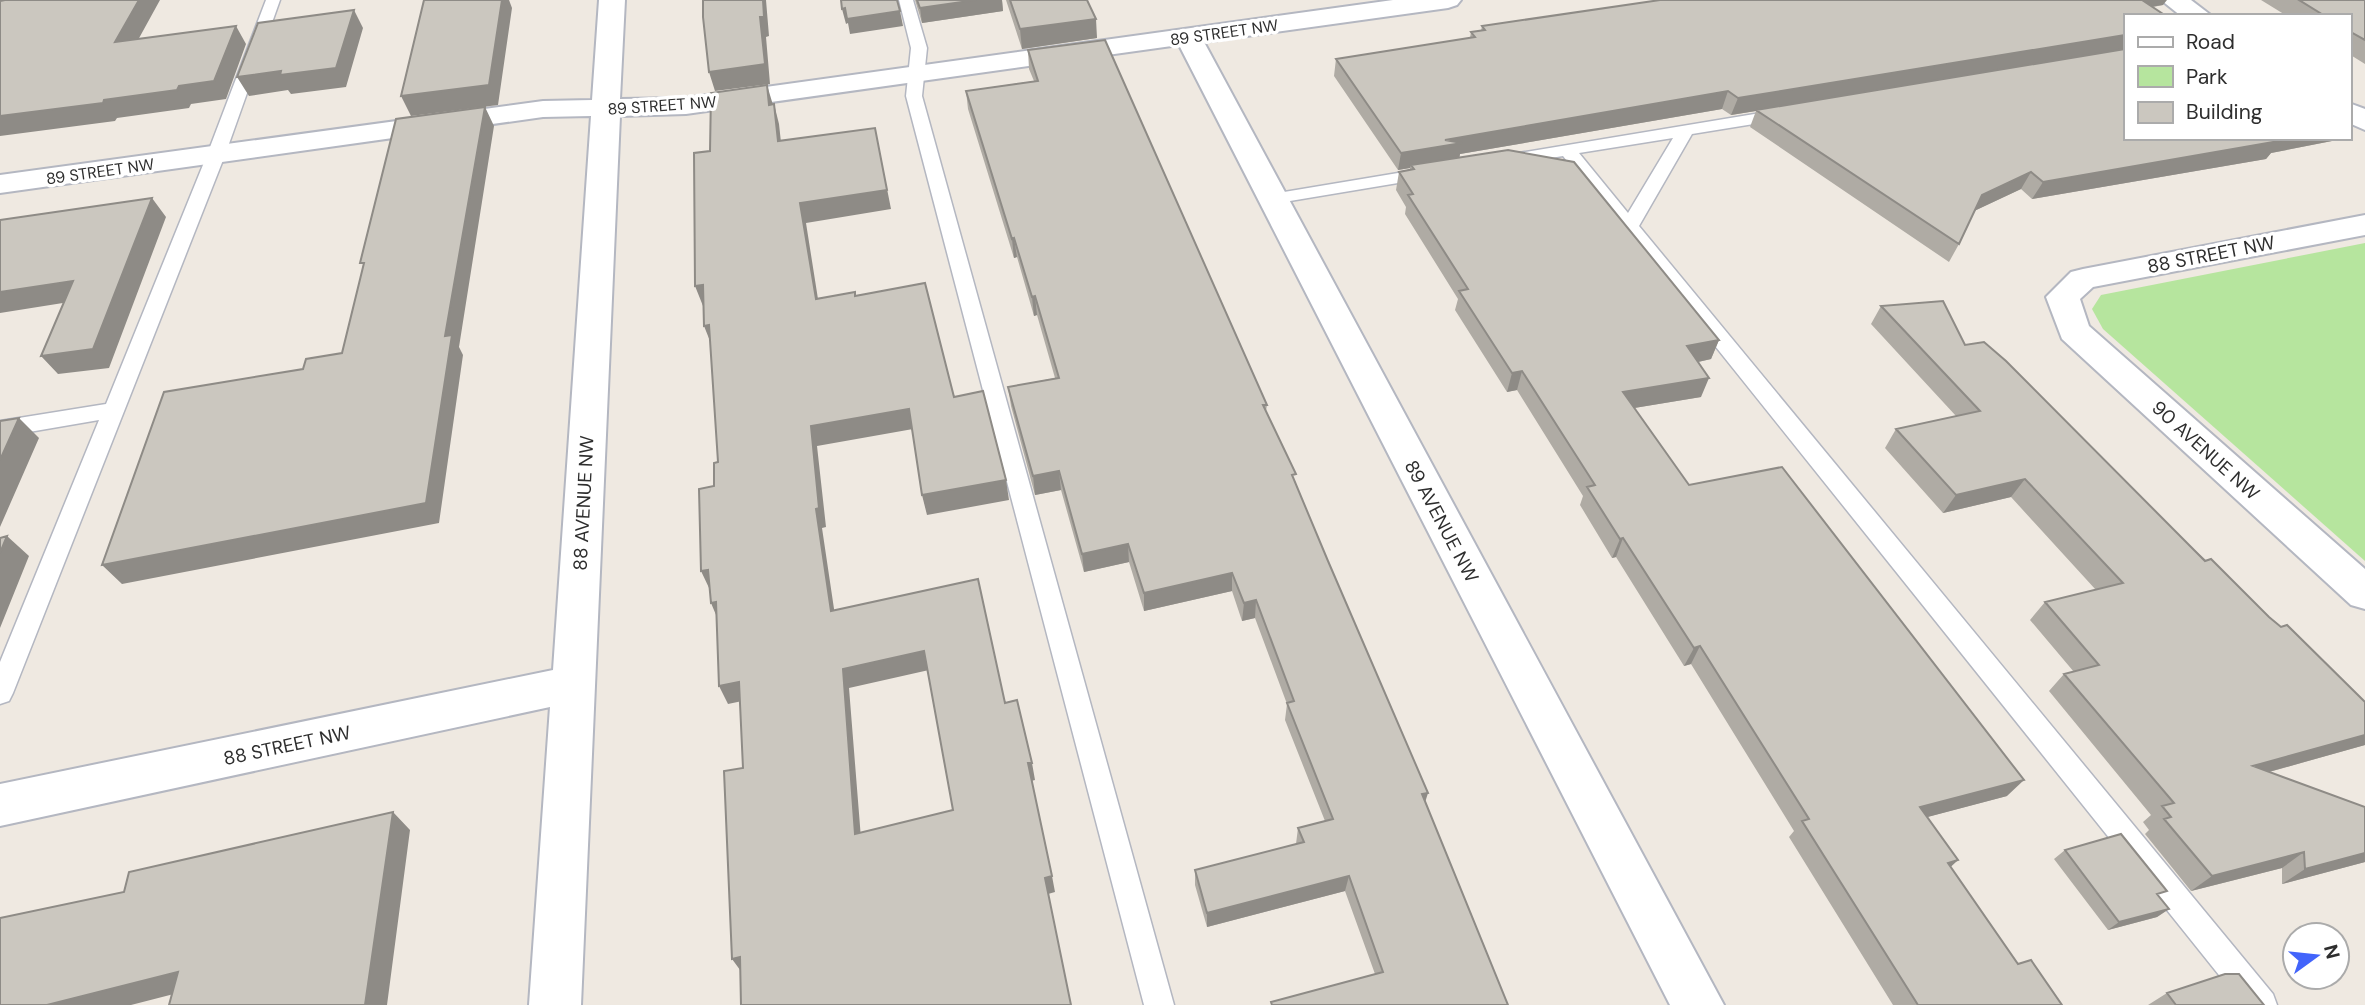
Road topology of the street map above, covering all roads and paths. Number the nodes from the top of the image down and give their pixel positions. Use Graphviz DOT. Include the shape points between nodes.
graph roads {
  1 [pos="273,0"];
  2 [pos="612,0"];
  3 [pos="906,0"];
  4 [pos="1448,0"];
  5 [pos="2174,0"];
  6 [pos="2196,14"];
  7 [pos="1188,37"];
  8 [pos="916,73"];
  9 [pos="605,109"];
  10 [pos="1795,112"];
  11 [pos="1685,131"];
  12 [pos="1567,150"];
  13 [pos="216,155"];
  14 [pos="1488,163"];
  15 [pos="1448,170"];
  16 [pos="0,184"];
  17 [pos="1272,199"];
  18 [pos="2365,225"];
  19 [pos="1629,227"];
  20 [pos="2063,297"];
  21 [pos="112,410"];
  22 [pos="0,429"];
  23 [pos="2365,593"];
  24 [pos="573,684"];
  25 [pos="0,693"];
  26 [pos="0,805"];
  27 [pos="555,1005"];
  28 [pos="1159,1005"];
  29 [pos="1698,1005"];
  30 [pos="2262,1005"];
  1 -- 13 [label="lane"];
  2 -- 9 [label="street, 88 AVENUE NW"];
  3 -- 8 [label="lane" via="919,48"];
  4 -- 7 [label="street, 89 STREET NW"];
  5 -- 6 [label="street"];
  7 -- 8 [label="street, 89 STREET NW"];
  7 -- 17 [label="street, 89 AVENUE NW"];
  8 -- 9 [label="street, 89 STREET NW" via="686,106"];
  8 -- 28 [label="lane" via="914,96"];
  9 -- 13 [label="street, 89 STREET NW" via="543,109"];
  9 -- 24 [label="street, 88 AVENUE NW"];
  10 -- 11 [label="lane"];
  11 -- 12 [label="lane"];
  11 -- 19 [label="lane"];
  12 -- 14 [label="lane"];
  12 -- 19 [label="lane"];
  13 -- 16 [label="street, 89 STREET NW"];
  13 -- 21 [label="lane"];
  15 -- 17 [label="lane"];
  17 -- 29 [label="street, 89 AVENUE NW"];
  18 -- 20 [label="street, 88 STREET NW" via="2083,279"];
  19 -- 30 [label="lane"];
  20 -- 23 [label="street, 90 AVENUE NW" via="2074,331"];
  21 -- 22 [label="lane"];
  21 -- 25 [label="lane"];
  24 -- 26 [label="street, 88 STREET NW"];
  24 -- 27 [label="street, 88 AVENUE NW"];
}
